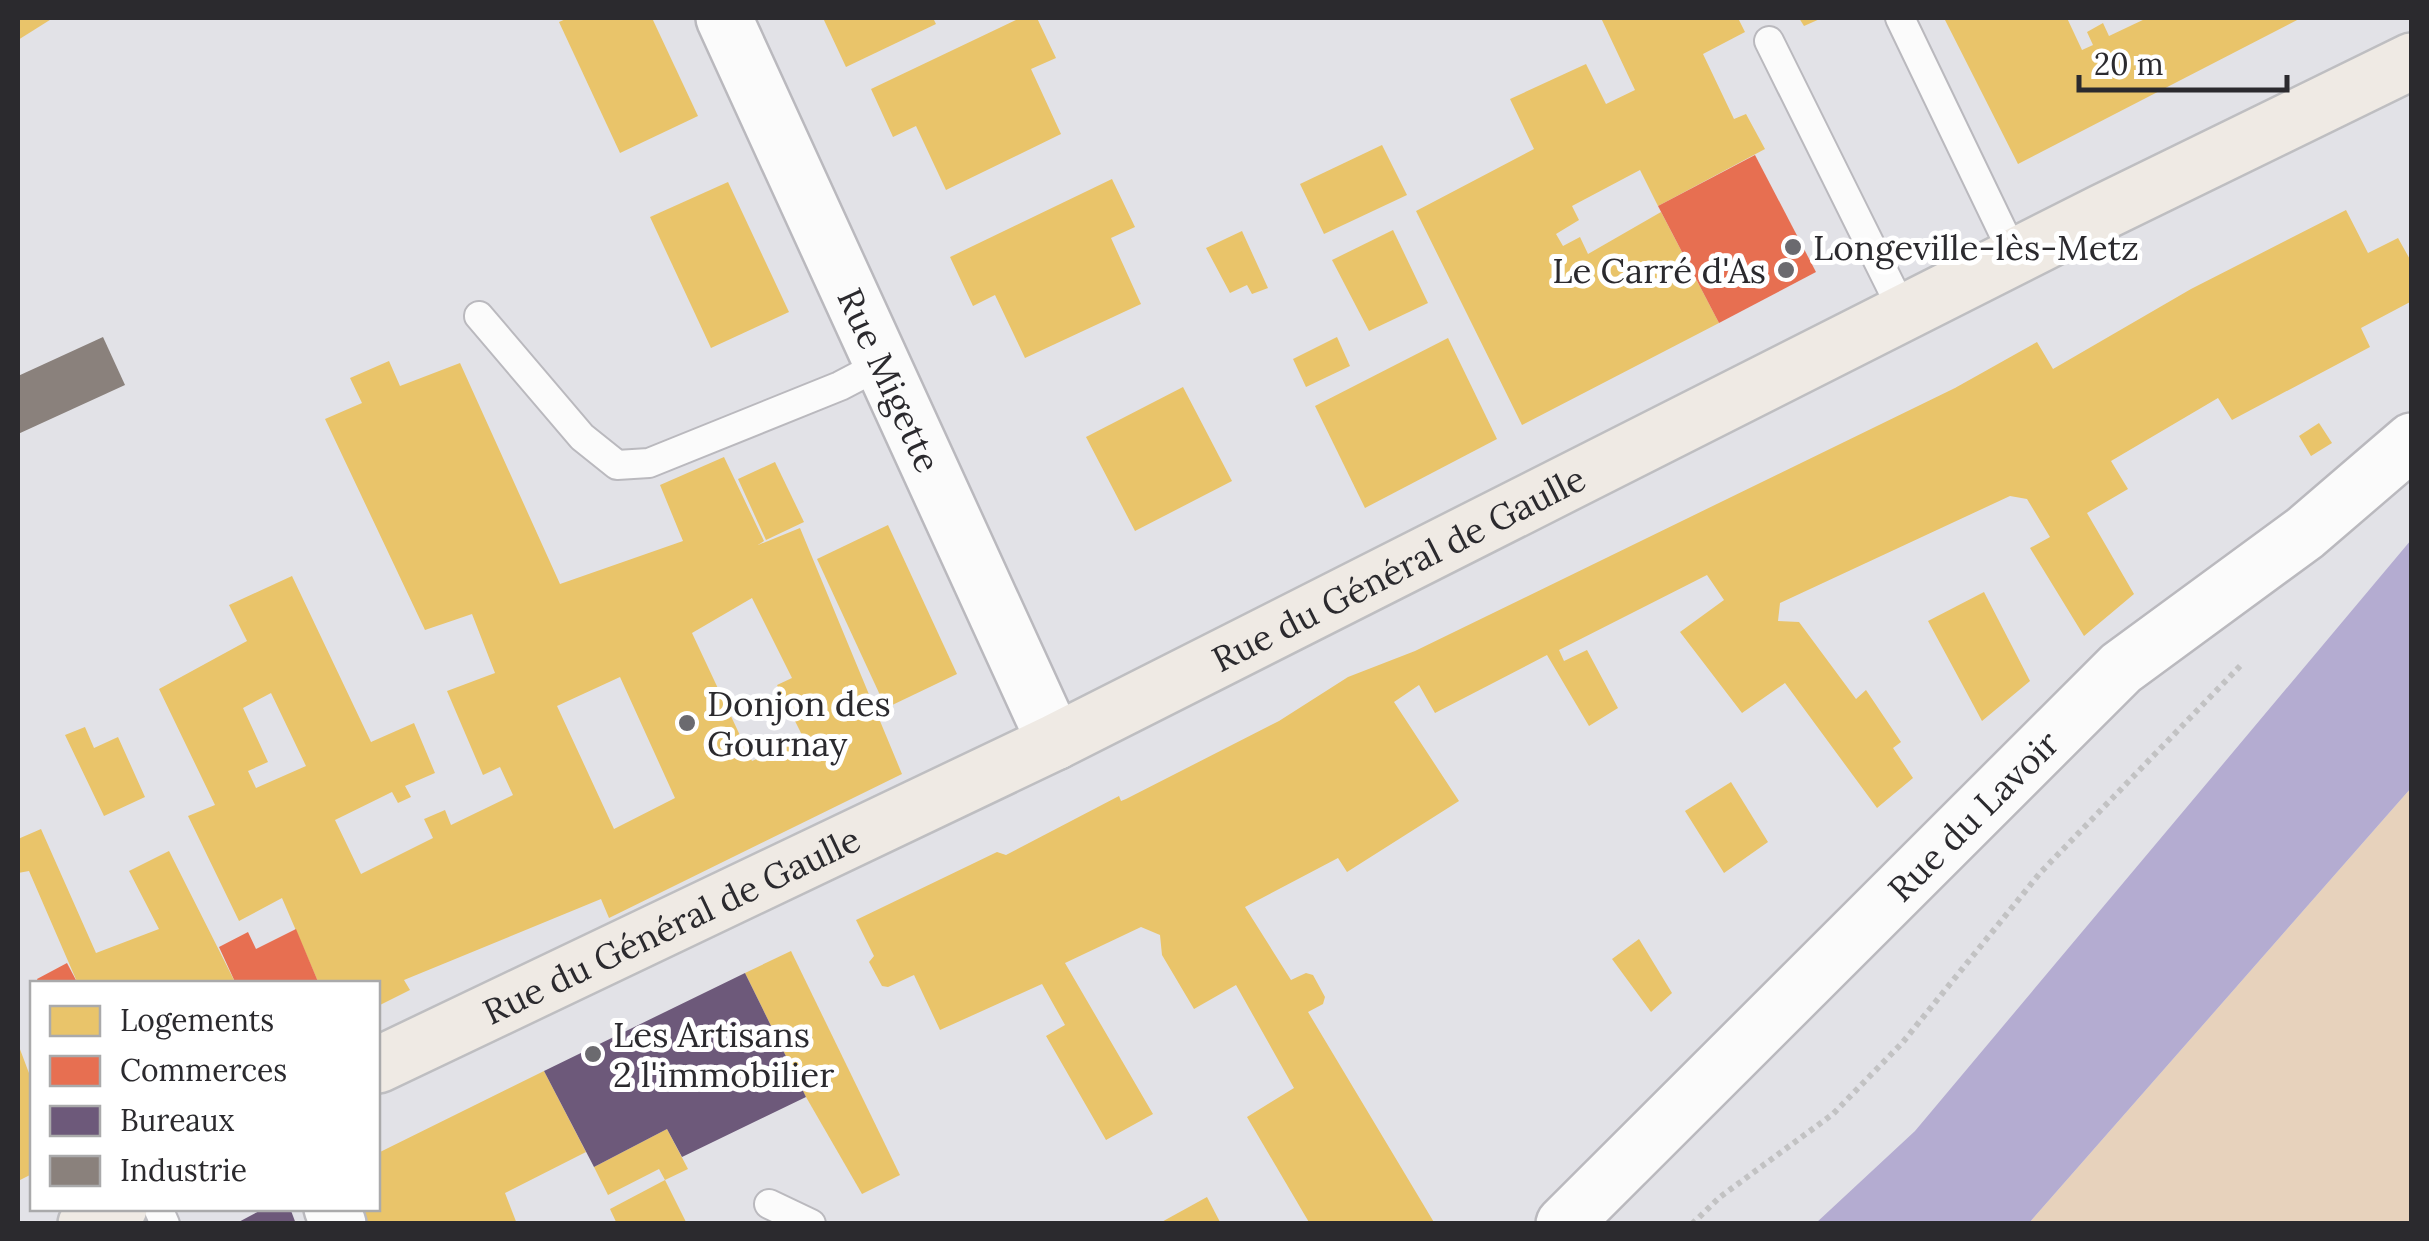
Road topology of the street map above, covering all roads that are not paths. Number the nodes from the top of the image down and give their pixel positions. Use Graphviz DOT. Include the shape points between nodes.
graph roads {
  1 [pos="724,18"];
  2 [pos="1900,18"];
  3 [pos="1769,42"];
  4 [pos="2412,60"];
  5 [pos="2015,257"];
  6 [pos="1904,313"];
  7 [pos="479,316"];
  8 [pos="882,364"];
  9 [pos="2412,441"];
  10 [pos="1055,742"];
  11 [pos="380,1065"];
  12 [pos="769,1204"];
  13 [pos="113,1211"];
  14 [pos="86,1224"];
  15 [pos="811,1224"];
  16 [pos="1564,1224"];
  1 -- 8 [label="street, Rue Migette"];
  2 -- 5 [label="lane"];
  3 -- 6 [label="lane"];
  4 -- 5 [label="main road, Rue du Général de Gaulle"];
  5 -- 6 [label="main road, Rue du Général de Gaulle"];
  6 -- 10 [label="main road, Rue du Général de Gaulle"];
  7 -- 8 [label="lane" via="582,437 617,465 648,463"];
  8 -- 10 [label="street, Rue Migette"];
  9 -- 16 [label="street, Rue du Lavoir" via="2304,533 2121,668"];
  10 -- 11 [label="main road, Rue du Général de Gaulle"];
  12 -- 15 [label="lane"];
  13 -- 14 [label="main road"];
}
